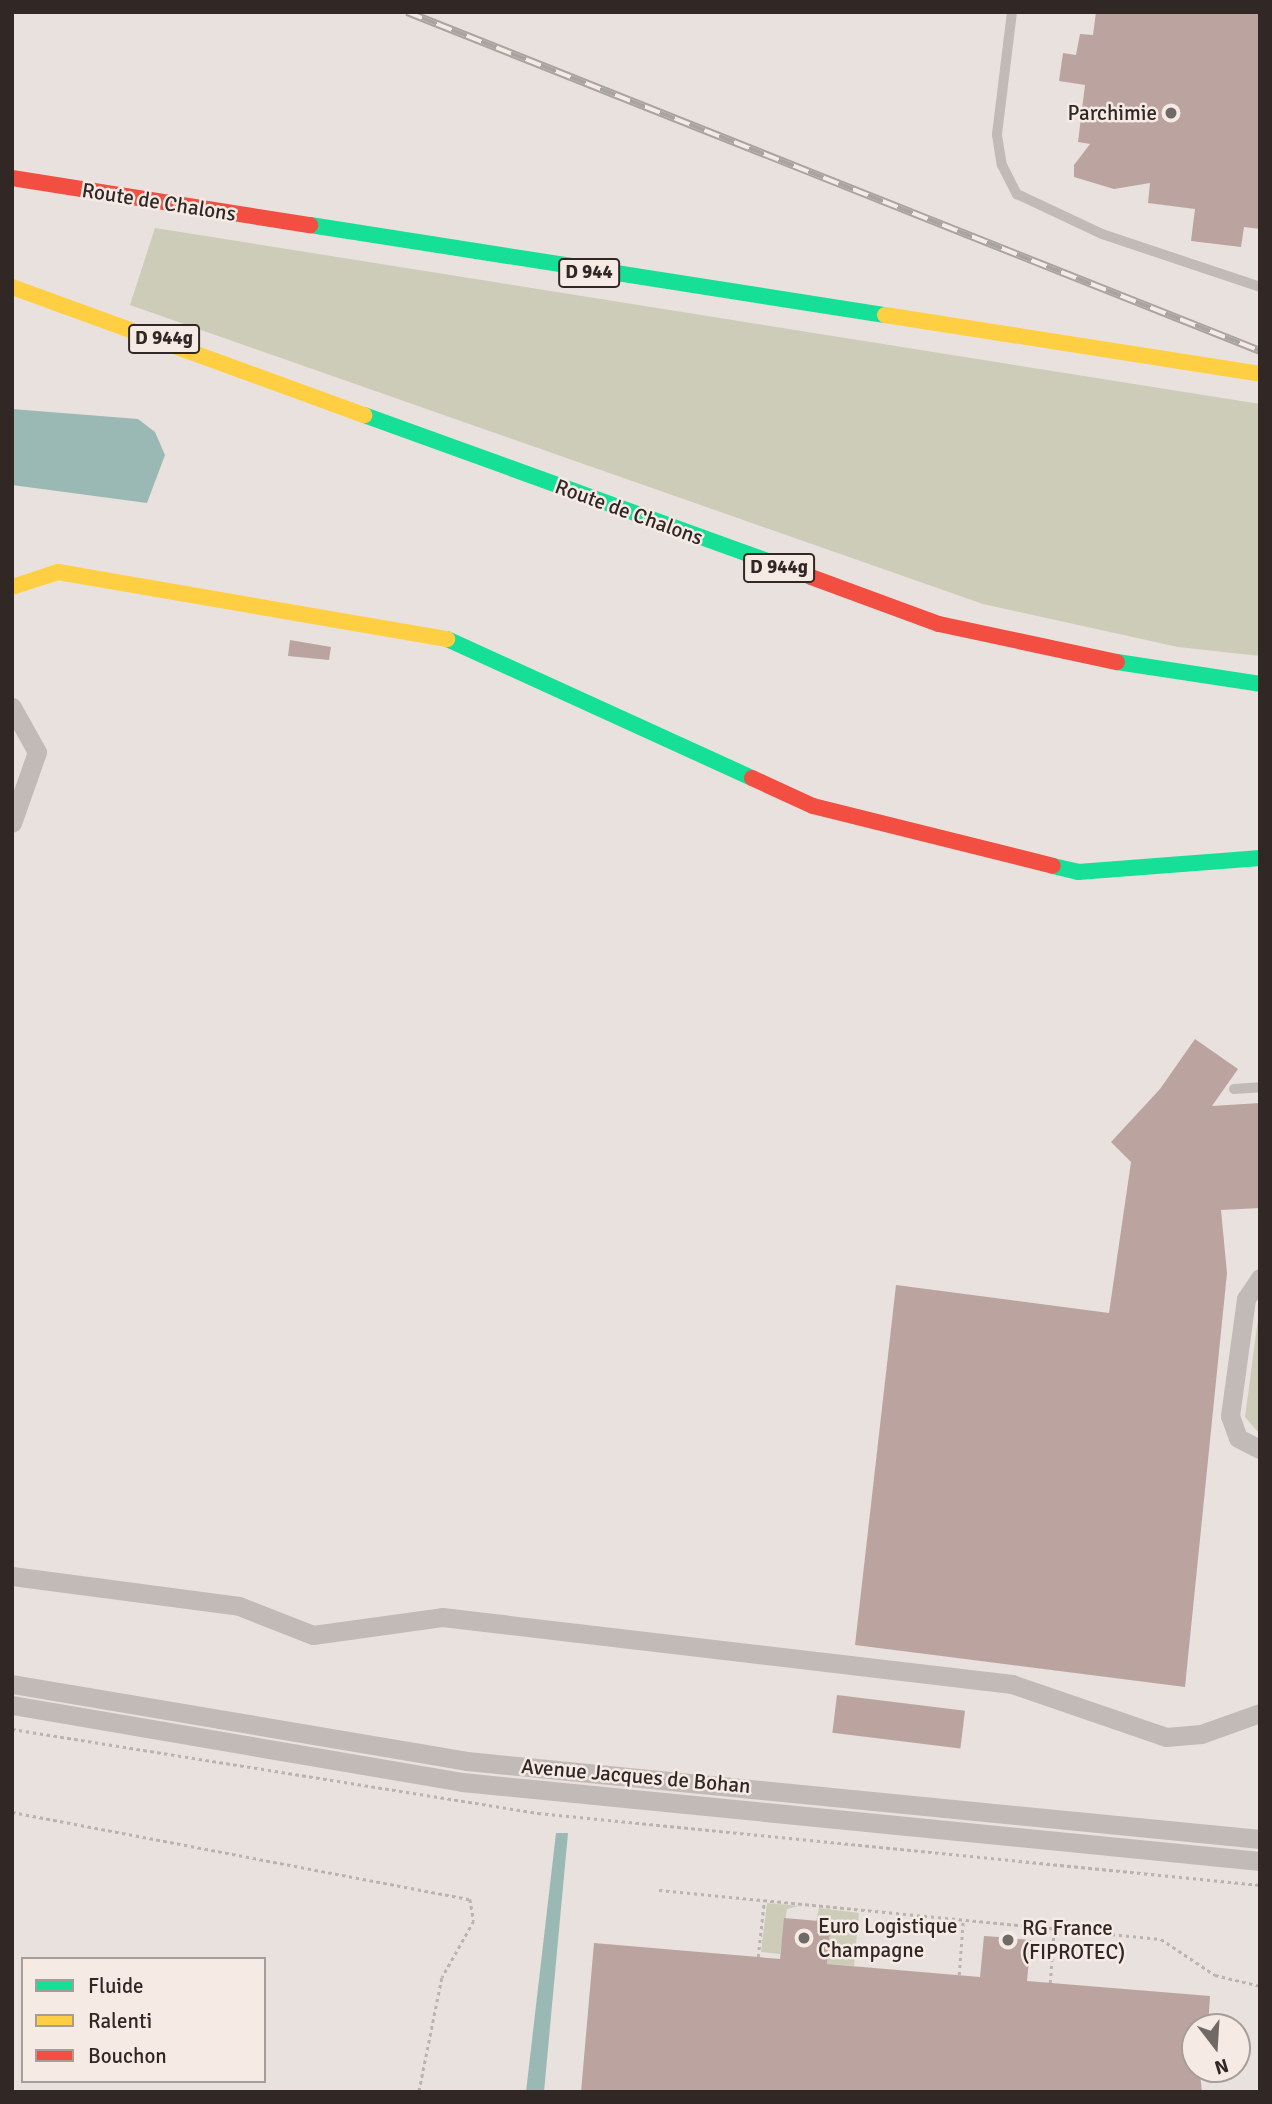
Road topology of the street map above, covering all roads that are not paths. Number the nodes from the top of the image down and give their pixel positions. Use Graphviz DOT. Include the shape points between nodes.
graph roads {
  1 [pos="1012,12"];
  2 [pos="12,178"];
  3 [pos="1260,286"];
  4 [pos="12,287"];
  5 [pos="1260,374"];
  6 [pos="12,587"];
  7 [pos="1260,684"];
  8 [pos="12,707"];
  9 [pos="12,823"];
  10 [pos="1260,858"];
  11 [pos="1260,1087"];
  12 [pos="1234,1089"];
  13 [pos="1260,1278"];
  14 [pos="1260,1449"];
  15 [pos="12,1576"];
  16 [pos="12,1684"];
  17 [pos="12,1705"];
  18 [pos="1260,1713"];
  19 [pos="1260,1839"];
  20 [pos="1260,1861"];
  1 -- 3 [label="lane" via="997,135 1002,165 1017,194 1102,234"];
  2 -- 5 [label="main road, Route de Chalons / D 944"];
  4 -- 7 [label="main road, Route de Chalons / D 944g" via="939,624 1041,651"];
  6 -- 10 [label="main road" via="58,572 431,632 813,806 1079,872"];
  8 -- 9 [label="street" via="37,752"];
  11 -- 12 [label="lane"];
  13 -- 14 [label="street" via="1247,1299 1230,1416 1238,1438"];
  15 -- 18 [label="street" via="239,1606 313,1635 442,1617 1012,1684 1166,1737 1201,1734"];
  16 -- 19 [label="street, Avenue Jacques de Bohan" via="467,1761"];
  17 -- 20 [label="street, Avenue Jacques de Bohan" via="462,1783"];
}
